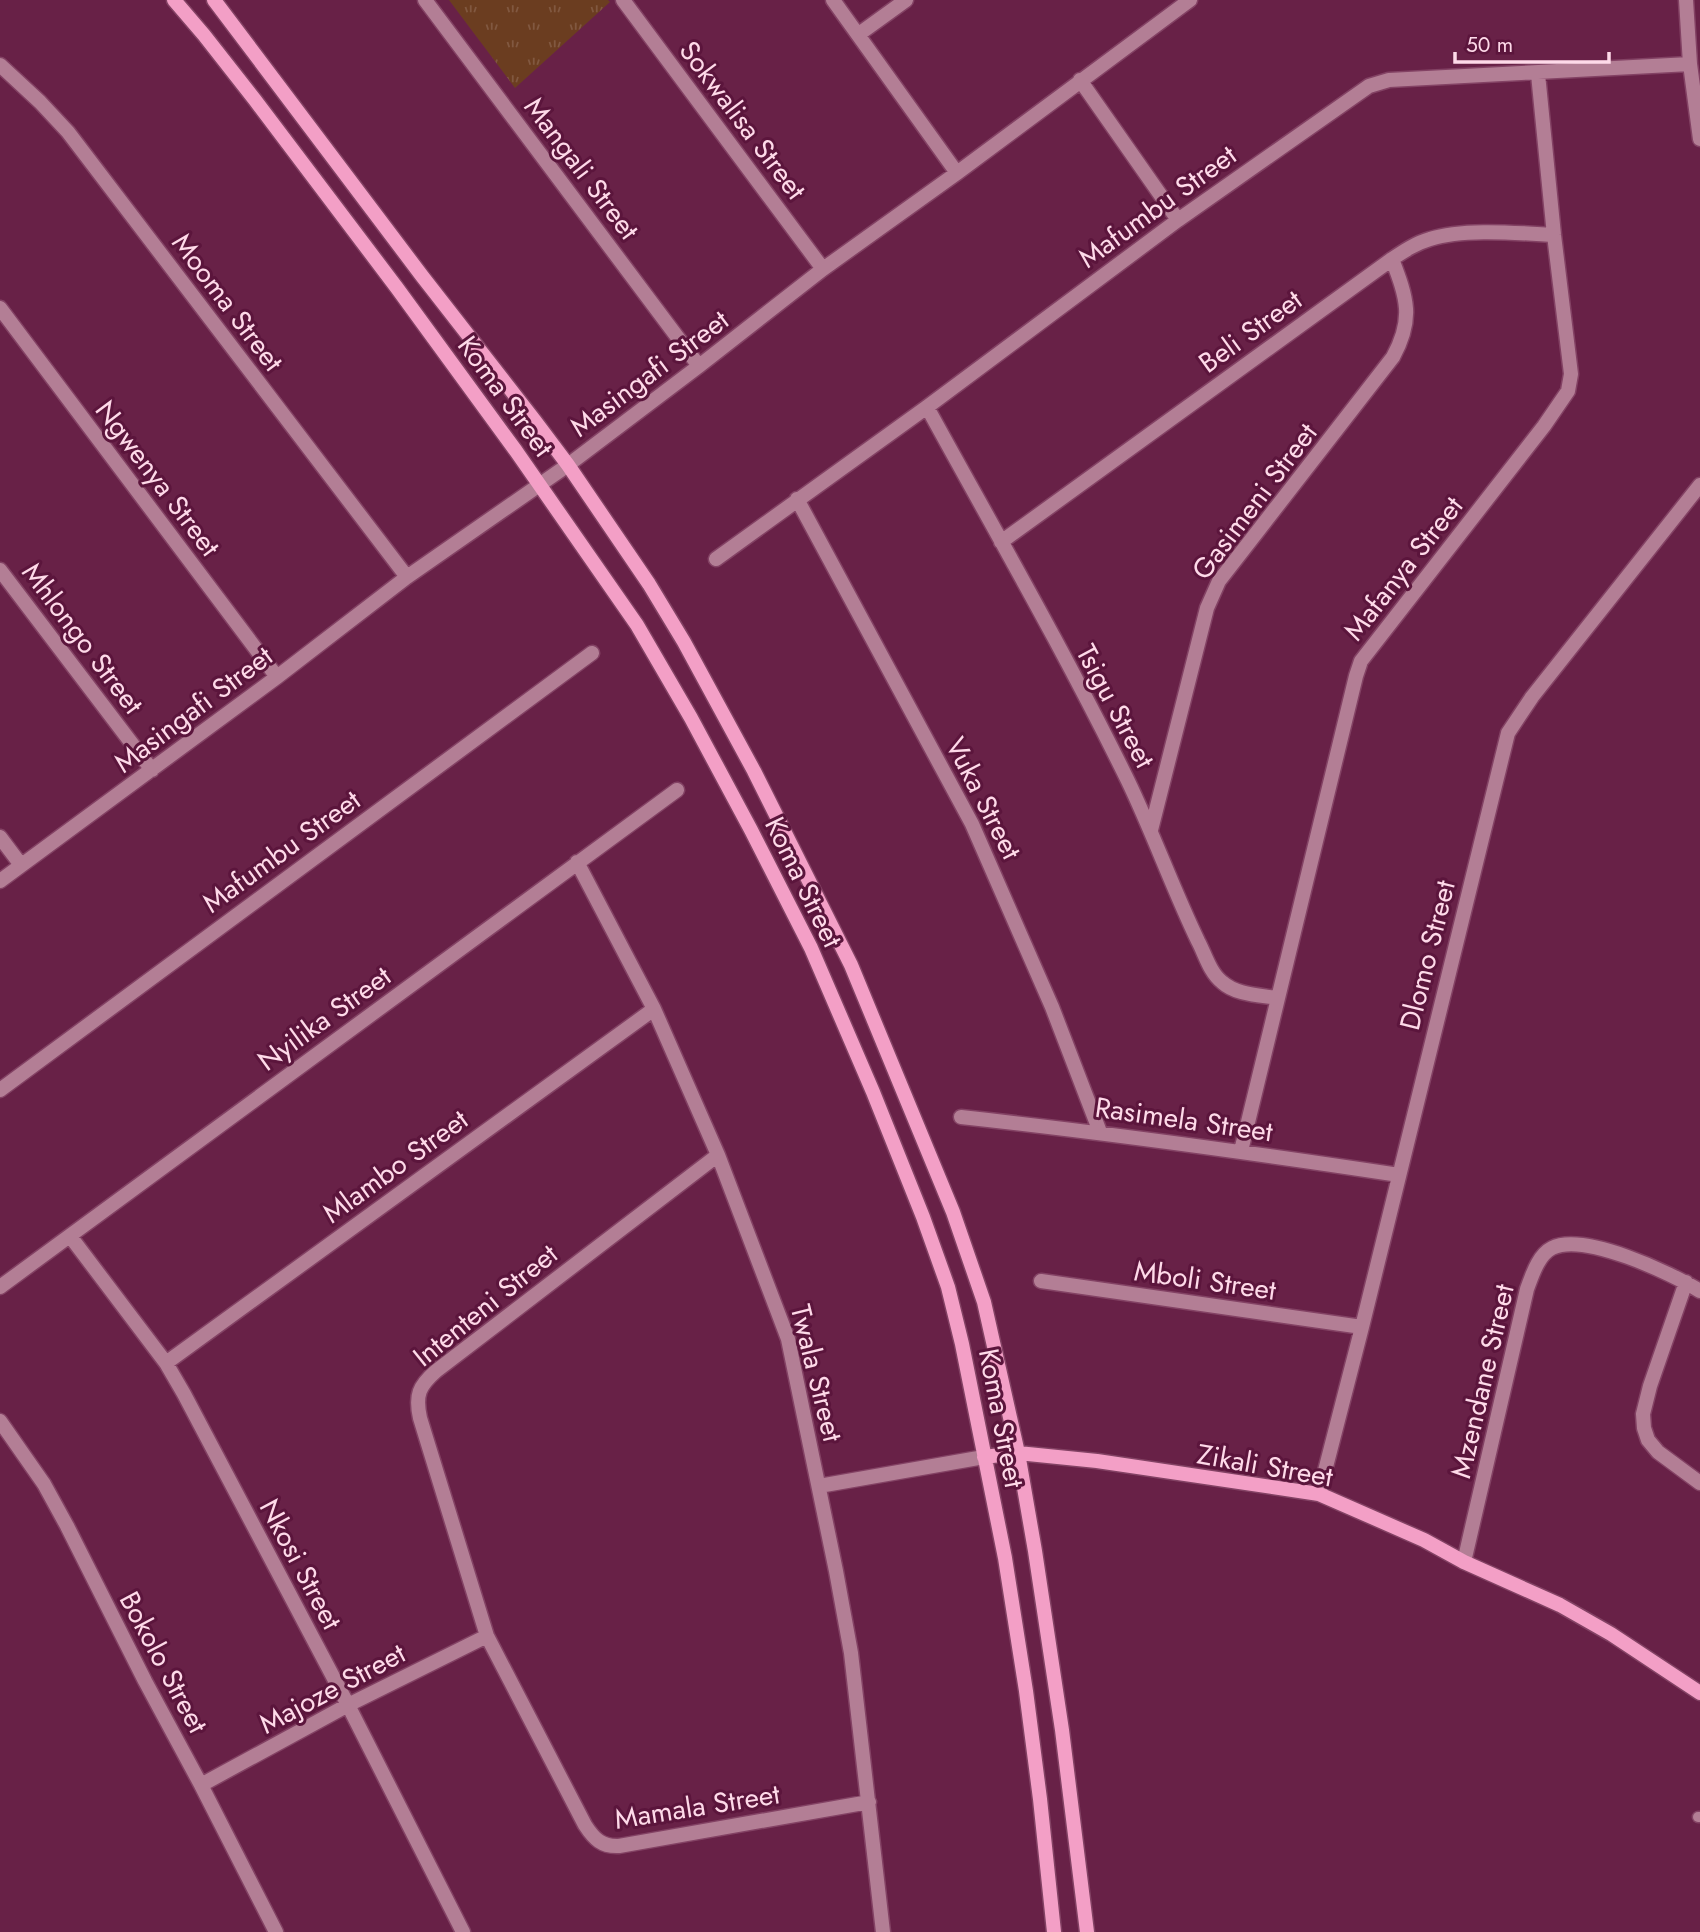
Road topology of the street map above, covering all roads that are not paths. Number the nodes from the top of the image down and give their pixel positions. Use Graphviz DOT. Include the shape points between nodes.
graph roads {
  1 [pos="174,0"];
  2 [pos="214,0"];
  3 [pos="425,0"];
  4 [pos="623,0"];
  5 [pos="833,0"];
  6 [pos="906,0"];
  7 [pos="1189,0"];
  8 [pos="1686,0"];
  9 [pos="859,34"];
  10 [pos="0,65"];
  11 [pos="1690,65"];
  12 [pos="1538,74"];
  13 [pos="1080,80"];
  14 [pos="1700,139"];
  15 [pos="957,173"];
  16 [pos="1178,220"];
  17 [pos="1555,235"];
  18 [pos="1392,259"];
  19 [pos="823,269"];
  20 [pos="0,308"];
  21 [pos="699,366"];
  22 [pos="927,407"];
  23 [pos="568,465"];
  24 [pos="539,484"];
  25 [pos="1700,485"];
  26 [pos="797,499"];
  27 [pos="1001,542"];
  28 [pos="716,559"];
  29 [pos="0,570"];
  30 [pos="407,577"];
  31 [pos="592,653"];
  32 [pos="276,677"];
  33 [pos="152,770"];
  34 [pos="677,790"];
  35 [pos="1151,830"];
  36 [pos="0,837"];
  37 [pos="578,862"];
  38 [pos="21,865"];
  39 [pos="0,881"];
  40 [pos="1277,998"];
  41 [pos="653,1009"];
  42 [pos="0,1090"];
  43 [pos="961,1117"];
  44 [pos="1100,1132"];
  45 [pos="1241,1151"];
  46 [pos="718,1155"];
  47 [pos="1399,1175"];
  48 [pos="70,1236"];
  49 [pos="1041,1281"];
  50 [pos="1686,1282"];
  51 [pos="0,1287"];
  52 [pos="1700,1291"];
  53 [pos="1362,1327"];
  54 [pos="166,1363"];
  55 [pos="0,1421"];
  56 [pos="1018,1453"];
  57 [pos="984,1457"];
  58 [pos="1700,1483"];
  59 [pos="819,1486"];
  60 [pos="1319,1494"];
  61 [pos="1464,1562"];
  62 [pos="487,1636"];
  63 [pos="1700,1693"];
  64 [pos="348,1705"];
  65 [pos="201,1785"];
  66 [pos="869,1802"];
  67 [pos="276,1932"];
  68 [pos="463,1932"];
  69 [pos="883,1932"];
  70 [pos="1054,1932"];
  71 [pos="1087,1932"];
  1 -- 24 [label="main road, Koma Street" via="397,288"];
  2 -- 23 [label="main road, Koma Street"];
  3 -- 21 [label="street, Mangali Street"];
  4 -- 19 [label="street, Sokwalisa Street"];
  5 -- 9 [label="street"];
  6 -- 9 [label="street"];
  7 -- 13 [label="street, Masingafi Street"];
  8 -- 11 [label="street"];
  9 -- 15 [label="street"];
  10 -- 30 [label="street, Mooma Street" via="68,132"];
  11 -- 12 [label="street, Mafumbu Street"];
  11 -- 14 [label="street"];
  12 -- 16 [label="street, Mafumbu Street" via="1389,80 1369,86"];
  12 -- 17 [label="street, Mafanya Street"];
  13 -- 15 [label="street, Masingafi Street"];
  13 -- 16 [label="street"];
  15 -- 19 [label="street, Masingafi Street"];
  16 -- 22 [label="street, Mafumbu Street"];
  17 -- 18 [label="street, Beli Street" via="1444,236 1415,244"];
  17 -- 40 [label="street, Mafanya Street" via="1570,347 1568,391 1362,661"];
  18 -- 27 [label="street, Beli Street"];
  18 -- 35 [label="street, Gasimeni Street" via="1407,315 1402,341 1219,580"];
  19 -- 21 [label="street, Masingafi Street"];
  20 -- 32 [label="street, Ngwenya Street"];
  21 -- 23 [label="street, Masingafi Street"];
  22 -- 26 [label="street, Mafumbu Street"];
  22 -- 27 [label="street, Tsigu Street"];
  23 -- 24 [label="street, Masingafi Street"];
  23 -- 56 [label="main road, Koma Street" via="684,642 852,965 970,1259 984,1301"];
  24 -- 30 [label="street, Masingafi Street"];
  24 -- 57 [label="main road, Koma Street" via="657,658 811,948 948,1287"];
  25 -- 47 [label="street, Dlomo Street" via="1508,733"];
  26 -- 28 [label="street, Mafumbu Street"];
  26 -- 44 [label="street, Vuka Street" via="972,824 1052,1007"];
  27 -- 35 [label="street, Tsigu Street"];
  29 -- 33 [label="street, Mhlongo Street"];
  30 -- 32 [label="street, Masingafi Street"];
  31 -- 42 [label="street, Mafumbu Street"];
  32 -- 33 [label="street, Masingafi Street"];
  33 -- 38 [label="street, Masingafi Street"];
  34 -- 37 [label="street, Nyilika Street"];
  35 -- 40 [label="street, Tsigu Street" via="1214,973 1235,990"];
  36 -- 38 [label="street"];
  37 -- 41 [label="street, Twala Street"];
  37 -- 48 [label="street, Nyilika Street"];
  38 -- 39 [label="street, Masingafi Street"];
  40 -- 45 [label="street, Mafanya Street"];
  41 -- 46 [label="street, Twala Street"];
  41 -- 54 [label="street, Mlambo Street"];
  43 -- 44 [label="street, Rasimela Street"];
  44 -- 45 [label="street, Rasimela Street"];
  45 -- 47 [label="street, Rasimela Street"];
  46 -- 59 [label="street, Twala Street" via="785,1331"];
  46 -- 62 [label="street, Intenteni Street" via="423,1384 420,1418"];
  47 -- 53 [label="street, Dlomo Street"];
  48 -- 51 [label="street, Nyilika Street"];
  48 -- 54 [label="street, Nkosi Street"];
  49 -- 53 [label="street, Mboli Street"];
  50 -- 52 [label="street, Mzendane Street"];
  50 -- 58 [label="street" via="1643,1414 1648,1440"];
  50 -- 61 [label="street, Mzendane Street" via="1645,1263 1600,1250 1567,1245 1546,1252 1527,1289"];
  53 -- 60 [label="street, Dlomo Street"];
  54 -- 64 [label="street, Nkosi Street"];
  55 -- 65 [label="street, Bokolo Street" via="44,1484"];
  56 -- 57 [label="main road, Zikali Street"];
  56 -- 60 [label="main road, Zikali Street"];
  56 -- 71 [label="main road, Koma Street" via="1062,1730"];
  57 -- 59 [label="street, Zikali Street"];
  57 -- 70 [label="main road, Koma Street" via="1026,1691"];
  59 -- 66 [label="street, Twala Street" via="851,1653"];
  60 -- 61 [label="main road, Zikali Street"];
  61 -- 63 [label="main road, Zikali Street" via="1560,1605"];
  62 -- 64 [label="street, Majoze Street"];
  62 -- 66 [label="street, Mamala Street" via="586,1825 603,1844 619,1846"];
  64 -- 65 [label="street, Majoze Street"];
  64 -- 68 [label="street, Nkosi Street"];
  65 -- 67 [label="street, Bokolo Street"];
  66 -- 69 [label="street, Twala Street"];
}
